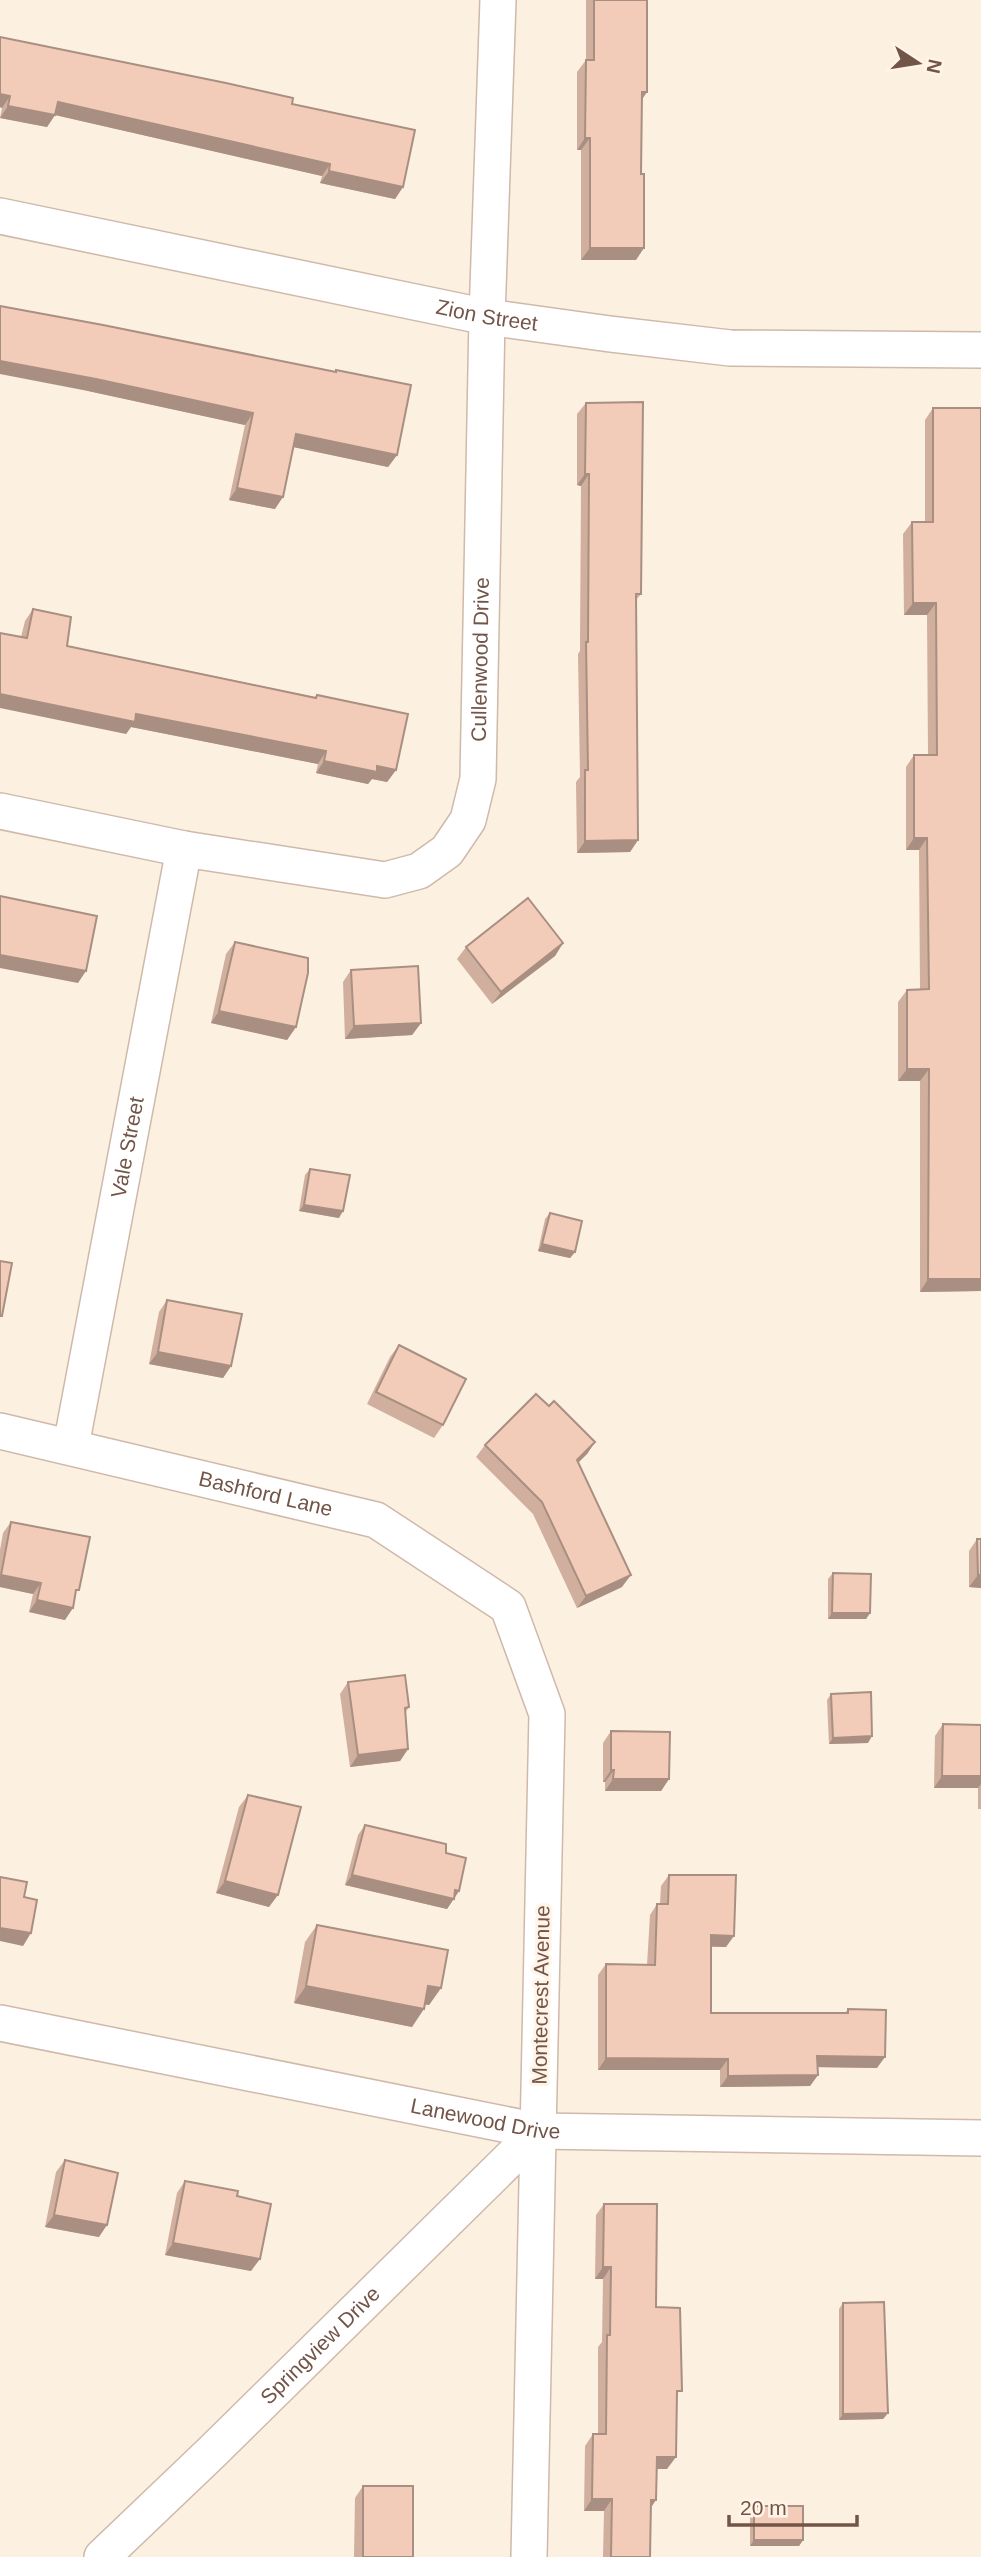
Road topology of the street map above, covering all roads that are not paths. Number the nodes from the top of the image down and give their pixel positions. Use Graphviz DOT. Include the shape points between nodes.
graph roads {
  1 [pos="498,0"];
  2 [pos="0,216"];
  3 [pos="487,317"];
  4 [pos="981,350"];
  5 [pos="0,811"];
  6 [pos="184,849"];
  7 [pos="0,1431"];
  8 [pos="71,1446"];
  9 [pos="508,1607"];
  10 [pos="0,2023"];
  11 [pos="538,2131"];
  12 [pos="981,2138"];
  13 [pos="102,2557"];
  14 [pos="529,2557"];
  1 -- 3 [label="street, Cullenwood Drive"];
  2 -- 3 [label="street, Zion Street"];
  3 -- 4 [label="street, Zion Street" via="730,348"];
  3 -- 6 [label="street, Cullenwood Drive" via="478,779 468,820 447,851 419,871 385,880"];
  5 -- 6 [label="street, Cullenwood Drive"];
  6 -- 8 [label="street, Vale Street"];
  7 -- 8 [label="street, Bashford Lane"];
  8 -- 9 [label="street, Bashford Lane" via="376,1520"];
  9 -- 11 [label="street, Montecrest Avenue" via="547,1714"];
  10 -- 11 [label="street, Lanewood Drive"];
  11 -- 12 [label="street, Lanewood Drive"];
  11 -- 13 [label="street, Springview Drive"];
  11 -- 14 [label="street, Montecrest Avenue"];
}
